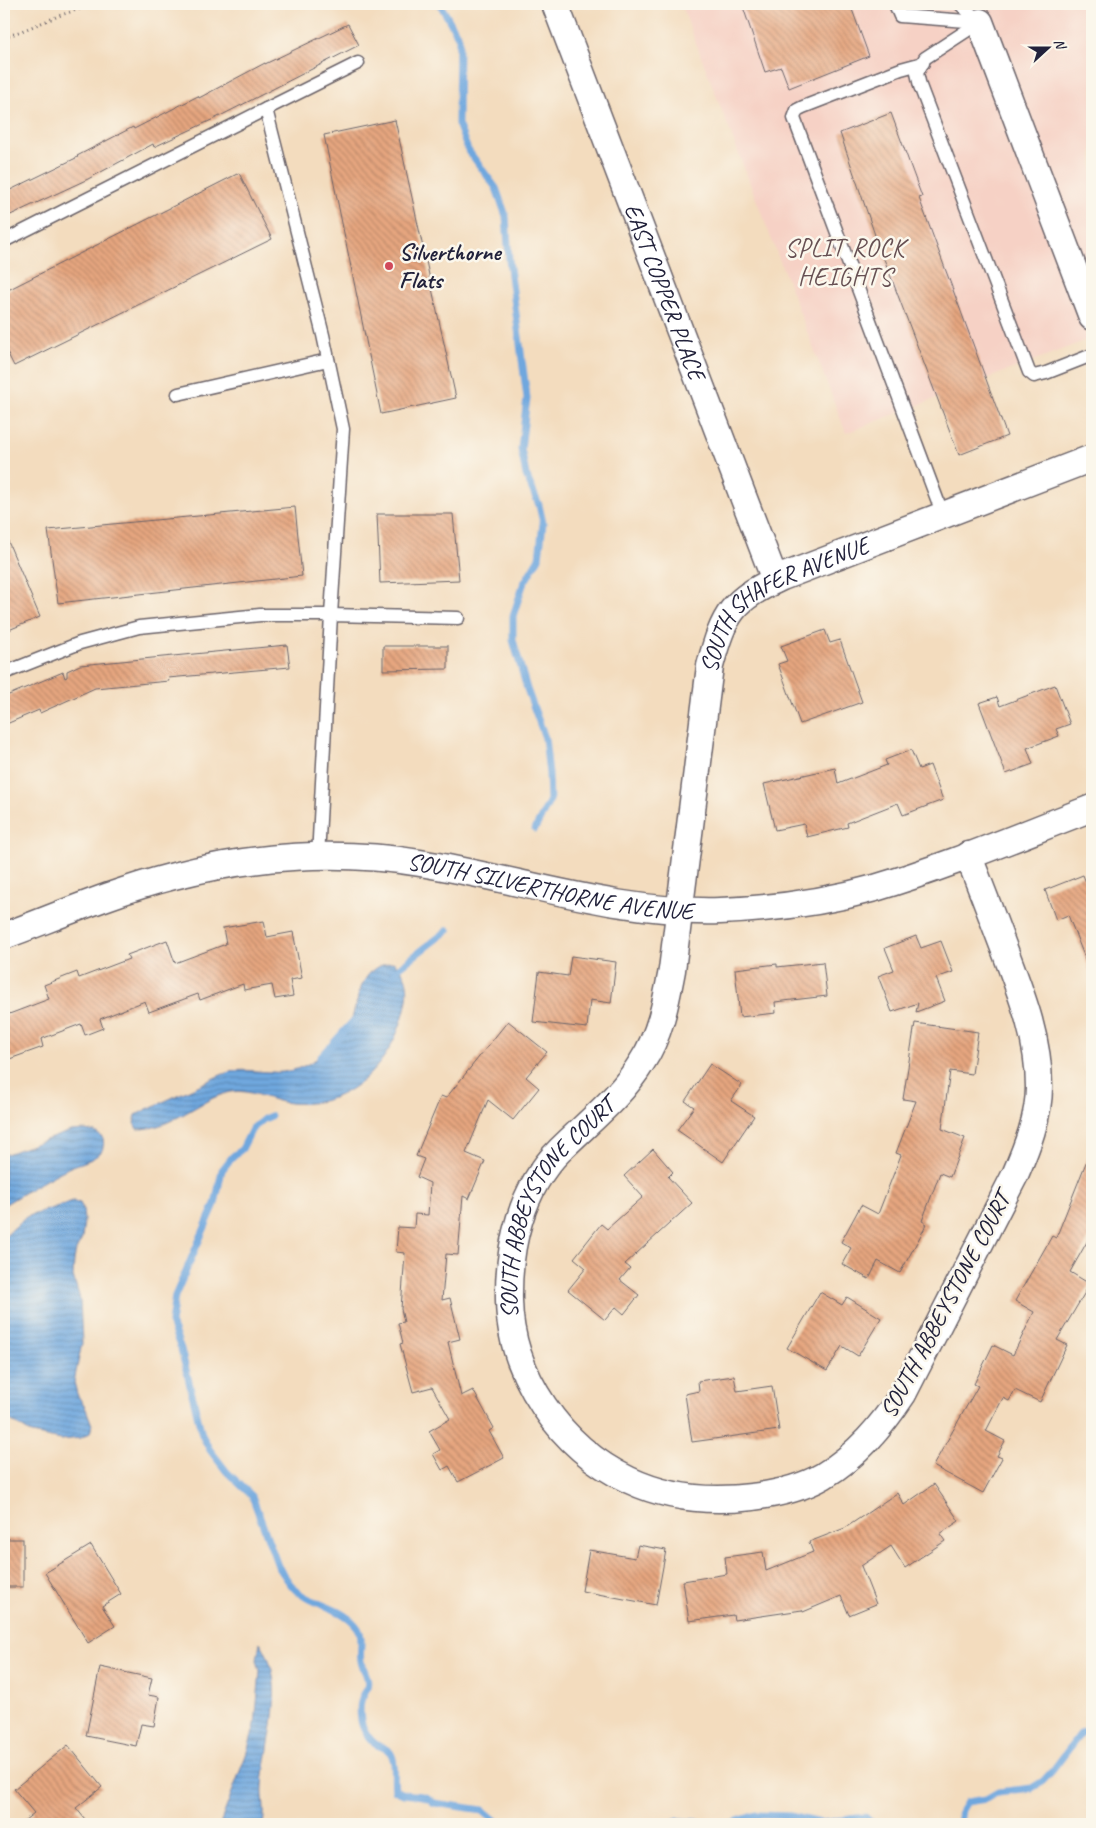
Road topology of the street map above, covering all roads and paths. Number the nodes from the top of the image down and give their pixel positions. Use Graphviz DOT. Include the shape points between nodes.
graph roads {
  1 [pos="96,4"];
  2 [pos="555,4"];
  3 [pos="895,4"];
  4 [pos="960,4"];
  5 [pos="980,22"];
  6 [pos="4,38"];
  7 [pos="923,63"];
  8 [pos="358,64"];
  9 [pos="266,109"];
  10 [pos="4,241"];
  11 [pos="1092,317"];
  12 [pos="1092,355"];
  13 [pos="328,360"];
  14 [pos="178,394"];
  15 [pos="1092,458"];
  16 [pos="943,515"];
  17 [pos="775,580"];
  18 [pos="331,615"];
  19 [pos="458,618"];
  20 [pos="4,673"];
  21 [pos="1092,808"];
  22 [pos="968,855"];
  23 [pos="318,857"];
  24 [pos="678,910"];
  25 [pos="4,936"];
  1 -- 6 [label="path"];
  2 -- 17 [label="street, EAST COPPER PLACE"];
  3 -- 5 [label="lane" via="900,16"];
  4 -- 5 [label="lane"];
  5 -- 7 [label="lane" via="925,58"];
  5 -- 11 [label="street"];
  7 -- 12 [label="lane" via="917,73 920,86 1028,372 1034,376 1046,373"];
  7 -- 16 [label="lane" via="803,107 797,110 794,118"];
  8 -- 9 [label="lane"];
  9 -- 10 [label="lane"];
  9 -- 13 [label="lane"];
  13 -- 14 [label="lane"];
  13 -- 18 [label="lane" via="343,430"];
  15 -- 16 [label="street, SOUTH SHAFER AVENUE"];
  16 -- 17 [label="street, SOUTH SHAFER AVENUE"];
  17 -- 24 [label="street, SOUTH SHAFER AVENUE" via="746,595 724,623 716,641"];
  18 -- 19 [label="lane"];
  18 -- 20 [label="lane" via="260,615 138,627 80,642"];
  18 -- 23 [label="lane"];
  21 -- 22 [label="street, SOUTH SILVERTHORNE AVENUE"];
  22 -- 24 [label="street, SOUTH SILVERTHORNE AVENUE" via="873,889 835,898 759,909"];
  22 -- 24 [label="street, SOUTH ABBEYSTONE COURT" via="1033,1030 1039,1089 1027,1146 903,1394 884,1422 865,1444 822,1477 788,1490 740,1498 712,1500 682,1496 655,1490 608,1469 586,1452 546,1410 518,1355 511,1327 509,1271 525,1202 543,1169 614,1100 644,1060 664,1009"];
  23 -- 24 [label="street, SOUTH SILVERTHORNE AVENUE" via="376,858 417,863 616,904"];
  23 -- 25 [label="street, SOUTH SILVERTHORNE AVENUE" via="250,862 175,875 107,896"];
}
